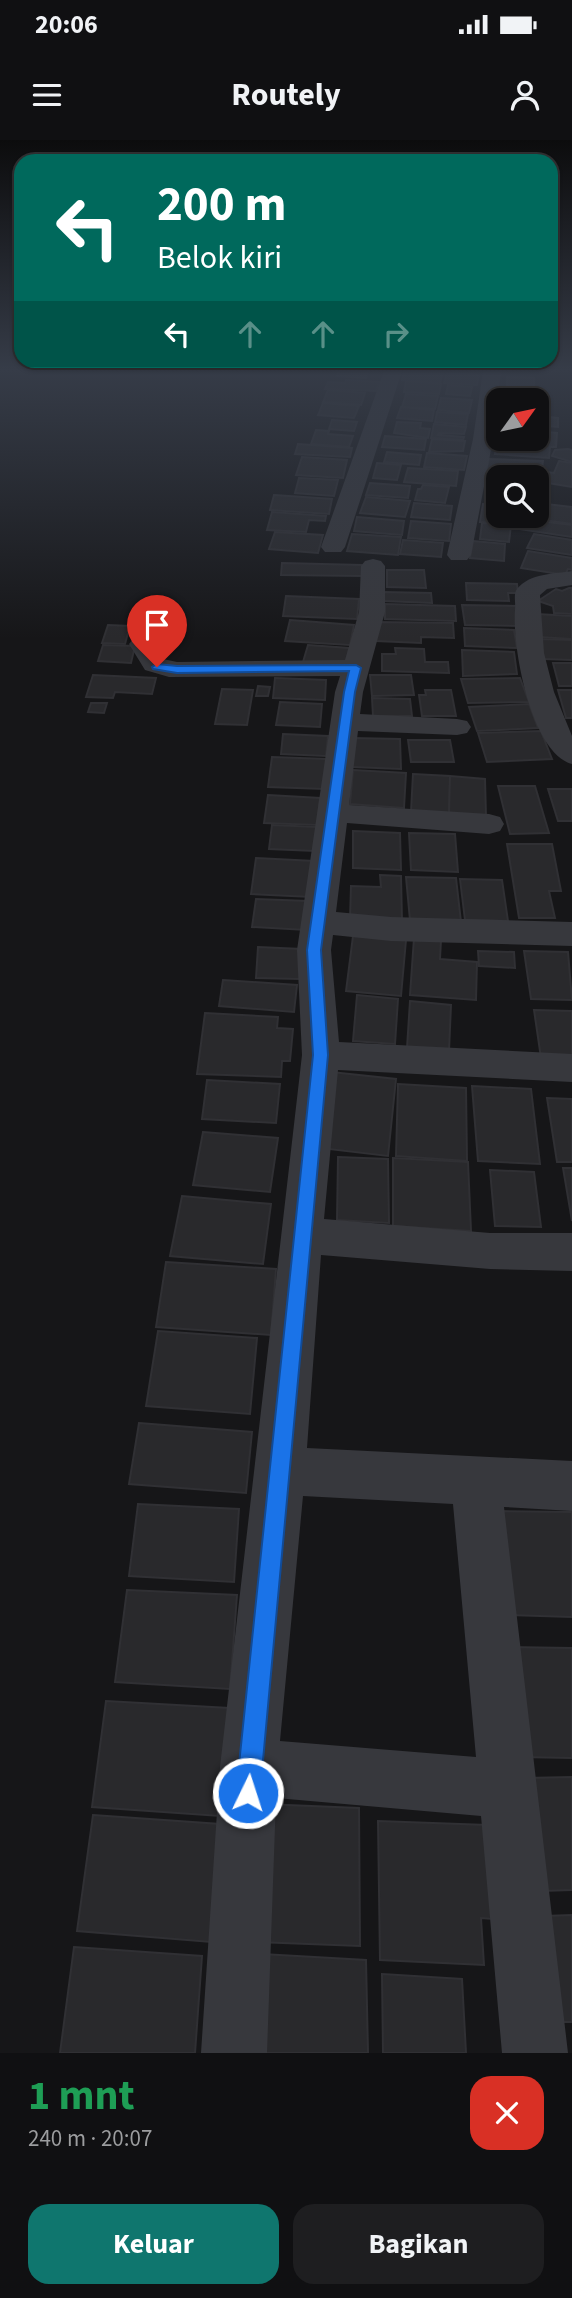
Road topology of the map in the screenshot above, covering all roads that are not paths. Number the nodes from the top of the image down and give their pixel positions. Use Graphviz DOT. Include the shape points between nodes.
graph roads {
  1 [pos="362,460"];
  2 [pos="478,460"];
  3 [pos="332,547"];
  4 [pos="459,555"];
  5 [pos="373,566"];
  6 [pos="572,578"];
  7 [pos="142,644"];
  8 [pos="356,668"];
  9 [pos="345,722"];
  10 [pos="457,727"];
  11 [pos="572,755"];
  12 [pos="333,813"];
  13 [pos="489,824"];
  14 [pos="319,922"];
  15 [pos="572,934"];
  16 [pos="321,1055"];
  17 [pos="572,1068"];
  18 [pos="302,1235"];
  19 [pos="572,1252"];
  20 [pos="281,1471"];
  21 [pos="477,1481"];
  22 [pos="572,1486"];
  23 [pos="249,1767"];
  24 [pos="507,1790"];
  25 [pos="234,2053"];
  26 [pos="535,2053"];
  1 -- 3 [label="street"];
  2 -- 4 [label="street"];
  5 -- 8 [label="street" via="372,612"];
  6 -- 11 [label="street" via="540,583 527,593 527,618 532,656 552,725"];
  7 -- 8 [label="street" via="150,663 177,670"];
  8 -- 9 [label="street"];
  9 -- 10 [label="street"];
  9 -- 12 [label="street"];
  12 -- 13 [label="street"];
  12 -- 14 [label="street"];
  14 -- 15 [label="street" via="391,929"];
  14 -- 16 [label="street" via="314,950"];
  16 -- 17 [label="street"];
  16 -- 18 [label="street"];
  18 -- 19 [label="street" via="490,1251"];
  18 -- 20 [label="street"];
  20 -- 21 [label="street"];
  20 -- 23 [label="street"];
  21 -- 22 [label="street"];
  21 -- 24 [label="street"];
  23 -- 24 [label="street"];
  23 -- 25 [label="street"];
  24 -- 26 [label="street"];
}
